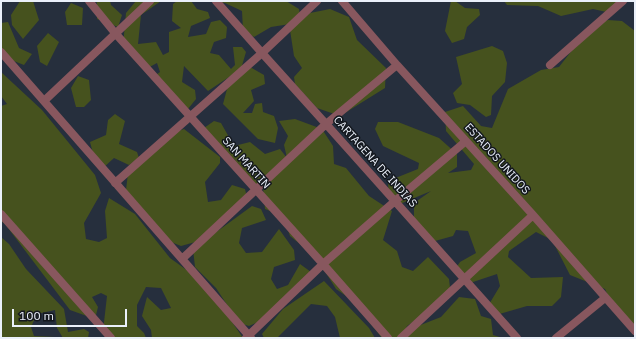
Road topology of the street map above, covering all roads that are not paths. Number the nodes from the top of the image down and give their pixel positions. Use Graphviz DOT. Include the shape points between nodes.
graph roads {
  1 [pos="89,1"];
  2 [pos="150,1"];
  3 [pos="216,1"];
  4 [pos="317,1"];
  5 [pos="342,1"];
  6 [pos="623,1"];
  7 [pos="115,33"];
  8 [pos="1,52"];
  9 [pos="262,53"];
  10 [pos="397,65"];
  11 [pos="550,65"];
  12 [pos="44,101"];
  13 [pos="190,116"];
  14 [pos="326,124"];
  15 [pos="466,141"];
  16 [pos="115,183"];
  17 [pos="255,190"];
  18 [pos="395,201"];
  19 [pos="1,214"];
  20 [pos="533,215"];
  21 [pos="182,259"];
  22 [pos="323,264"];
  23 [pos="464,279"];
  24 [pos="605,298"];
  25 [pos="635,331"];
  26 [pos="249,337"];
  27 [pos="111,338"];
  28 [pos="388,338"];
  29 [pos="401,338"];
  30 [pos="517,338"];
  31 [pos="556,338"];
  1 -- 7 [label="street, SAN MARTIN"];
  2 -- 7 [label="street"];
  3 -- 9 [label="street, CARTAGENA DE INDIAS"];
  4 -- 9 [label="street"];
  5 -- 10 [label="street, ESTADOS UNIDOS"];
  6 -- 11 [label="street"];
  7 -- 12 [label="street"];
  7 -- 13 [label="street, SAN MARTIN"];
  8 -- 12 [label="street"];
  9 -- 13 [label="street"];
  9 -- 14 [label="street, CARTAGENA DE INDIAS"];
  10 -- 14 [label="street"];
  10 -- 15 [label="street, ESTADOS UNIDOS"];
  12 -- 16 [label="street"];
  13 -- 16 [label="street"];
  13 -- 17 [label="street, SAN MARTIN"];
  14 -- 17 [label="street"];
  14 -- 18 [label="street, CARTAGENA DE INDIAS"];
  15 -- 18 [label="street"];
  15 -- 20 [label="street, ESTADOS UNIDOS"];
  16 -- 21 [label="street"];
  17 -- 21 [label="street"];
  17 -- 22 [label="street, SAN MARTIN"];
  18 -- 22 [label="street"];
  18 -- 23 [label="street, CARTAGENA DE INDIAS"];
  19 -- 27 [label="street"];
  20 -- 23 [label="street"];
  20 -- 24 [label="street, ESTADOS UNIDOS"];
  21 -- 26 [label="street"];
  22 -- 26 [label="street"];
  22 -- 28 [label="street, SAN MARTIN"];
  23 -- 29 [label="street"];
  23 -- 30 [label="street, CARTAGENA DE INDIAS"];
  24 -- 25 [label="street, ESTADOS UNIDOS"];
  24 -- 31 [label="street"];
}
